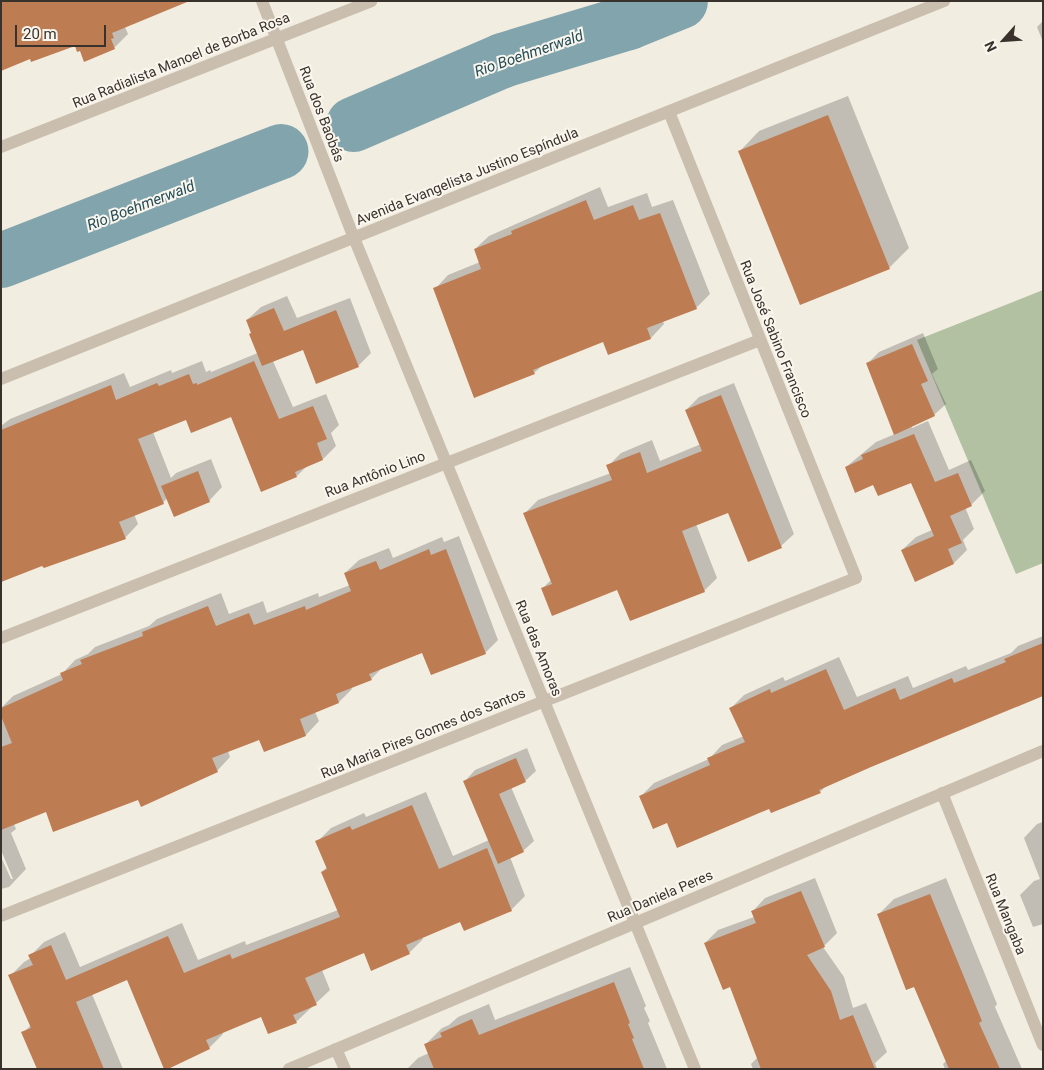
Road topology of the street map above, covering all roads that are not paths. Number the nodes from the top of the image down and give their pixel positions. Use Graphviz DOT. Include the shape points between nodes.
graph roads {
  1 [pos="262,1"];
  2 [pos="371,1"];
  3 [pos="944,1"];
  4 [pos="277,39"];
  5 [pos="669,112"];
  6 [pos="1,147"];
  7 [pos="354,238"];
  8 [pos="760,340"];
  9 [pos="1,380"];
  10 [pos="446,462"];
  11 [pos="856,578"];
  12 [pos="1,638"];
  13 [pos="545,701"];
  14 [pos="1043,751"];
  15 [pos="942,794"];
  16 [pos="1,916"];
  17 [pos="635,923"];
  18 [pos="1043,1045"];
  19 [pos="336,1049"];
  20 [pos="289,1069"];
  21 [pos="345,1069"];
  22 [pos="695,1069"];
  1 -- 4 [label="street, Rua dos Baobás"];
  2 -- 4 [label="street, Rua Radialista Manoel de Borba Rosa"];
  3 -- 5 [label="street, Avenida Evangelista Justino Espíndula"];
  4 -- 6 [label="street, Rua Radialista Manoel de Borba Rosa"];
  4 -- 7 [label="street, Rua dos Baobás"];
  5 -- 7 [label="street, Avenida Evangelista Justino Espíndula"];
  5 -- 8 [label="street, Rua José Sabino Francisco"];
  7 -- 9 [label="street, Avenida Evangelista Justino Espíndula"];
  7 -- 10 [label="street, Rua das Amoras"];
  8 -- 10 [label="street, Rua Antônio Lino"];
  8 -- 11 [label="street, Rua José Sabino Francisco"];
  10 -- 12 [label="street, Rua Antônio Lino"];
  10 -- 13 [label="street, Rua das Amoras"];
  11 -- 13 [label="street, Rua Maria Pires Gomes dos Santos"];
  13 -- 16 [label="street, Rua Maria Pires Gomes dos Santos"];
  13 -- 17 [label="street, Rua das Amoras"];
  14 -- 15 [label="street, Rua Daniela Peres"];
  15 -- 17 [label="street, Rua Daniela Peres"];
  15 -- 18 [label="street, Rua Mangaba"];
  17 -- 19 [label="street, Rua Daniela Peres"];
  17 -- 22 [label="street, Rua das Amoras"];
  19 -- 20 [label="street, Rua Daniela Peres"];
  19 -- 21 [label="street"];
}
